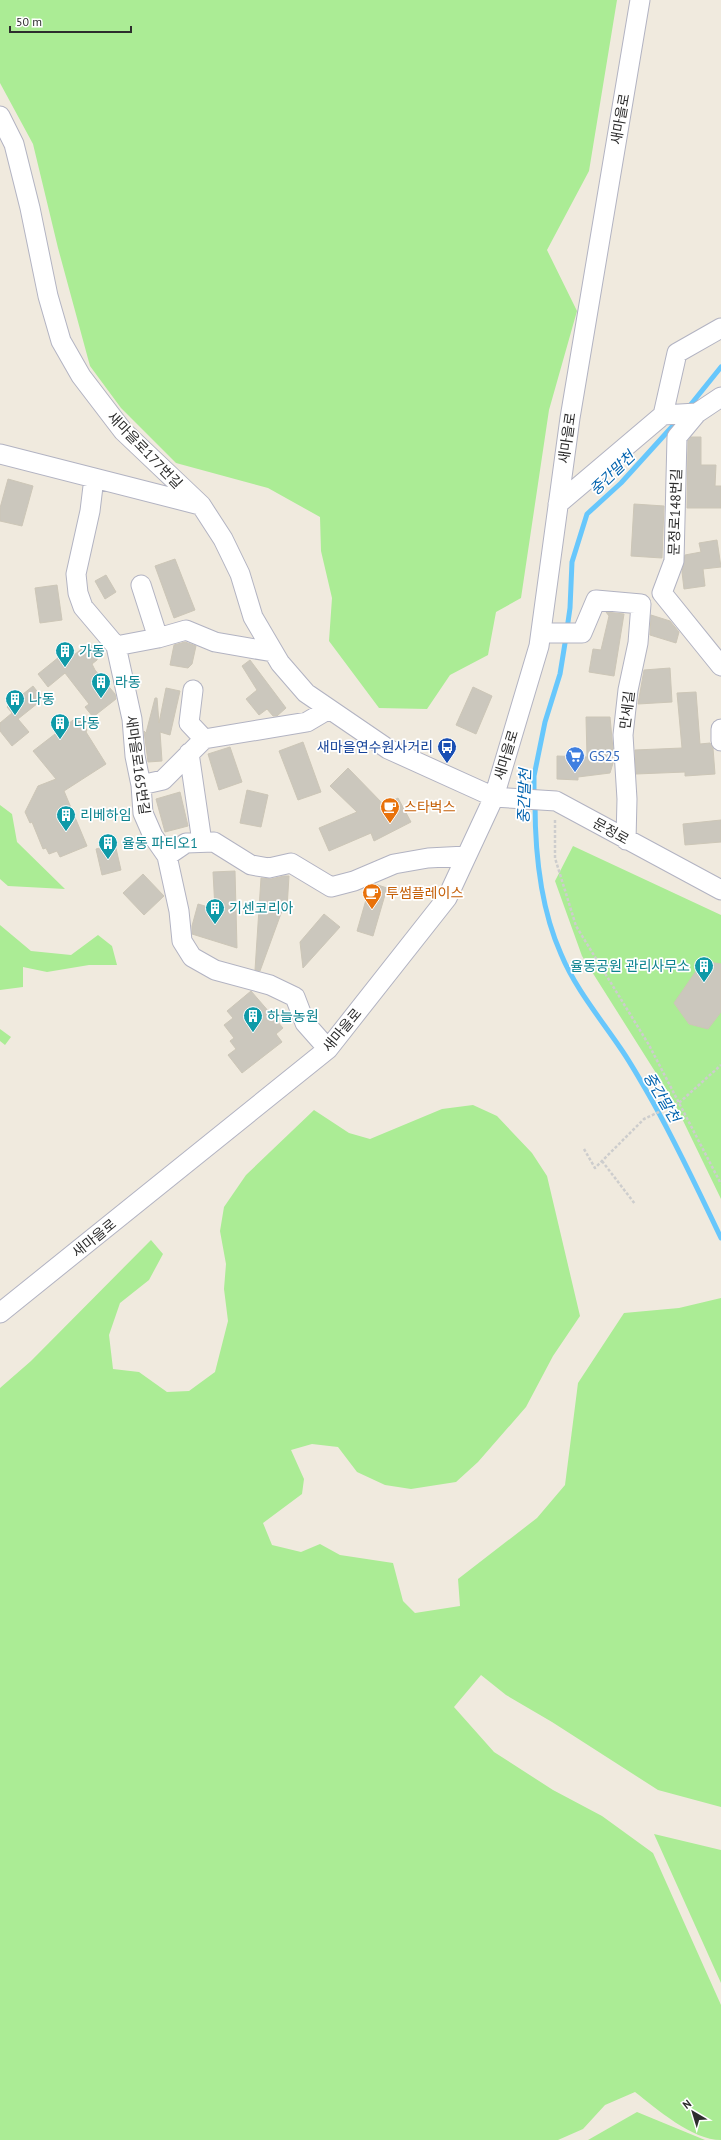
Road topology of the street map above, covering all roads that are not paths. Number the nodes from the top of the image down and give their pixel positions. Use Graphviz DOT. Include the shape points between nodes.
graph roads {
  1 [pos="640,0"];
  2 [pos="0,116"];
  3 [pos="721,328"];
  4 [pos="721,397"];
  5 [pos="697,413"];
  6 [pos="662,415"];
  7 [pos="0,454"];
  8 [pos="94,478"];
  9 [pos="558,504"];
  10 [pos="201,506"];
  11 [pos="141,585"];
  12 [pos="662,593"];
  13 [pos="641,604"];
  14 [pos="548,632"];
  15 [pos="158,638"];
  16 [pos="116,646"];
  17 [pos="273,652"];
  18 [pos="721,666"];
  19 [pos="193,690"];
  20 [pos="329,709"];
  21 [pos="721,729"];
  22 [pos="204,739"];
  23 [pos="721,741"];
  24 [pos="189,752"];
  25 [pos="141,785"];
  26 [pos="494,797"];
  27 [pos="626,840"];
  28 [pos="202,842"];
  29 [pos="167,856"];
  30 [pos="466,856"];
  31 [pos="721,890"];
  32 [pos="328,1049"];
  33 [pos="0,1313"];
  1 -- 9 [label="street, 새마을로"];
  2 -- 10 [label="street, 새마을로177번길" via="14,144 48,296 61,341 81,376 123,431"];
  3 -- 6 [label="street" via="677,353"];
  4 -- 5 [label="street"];
  5 -- 6 [label="street"];
  5 -- 12 [label="street, 문정로148번길" via="677,437 674,561"];
  6 -- 9 [label="street"];
  7 -- 8 [label="street"];
  8 -- 10 [label="street"];
  8 -- 16 [label="street, 새마을로165번길" via="90,511 76,574 78,593 83,607"];
  9 -- 14 [label="street, 새마을로"];
  10 -- 17 [label="street, 새마을로177번길" via="223,539 240,574 253,617"];
  11 -- 15 [label="street"];
  12 -- 13 [label="street"];
  12 -- 18 [label="street"];
  13 -- 14 [label="street" via="596,600 582,633"];
  13 -- 27 [label="street, 만세길" via="638,643 628,690 623,735 627,799"];
  14 -- 26 [label="street, 새마을로" via="539,646"];
  15 -- 16 [label="street"];
  15 -- 17 [label="street" via="186,630 215,642"];
  16 -- 25 [label="street, 새마을로165번길" via="132,719 135,756"];
  17 -- 20 [label="street, 새마을로177번길" via="306,693"];
  19 -- 22 [label="street" via="189,723"];
  20 -- 22 [label="street" via="307,722"];
  20 -- 26 [label="street, 새마을로177번길" via="388,749"];
  21 -- 23 [label="street"];
  22 -- 24 [label="street"];
  24 -- 25 [label="street" via="163,780"];
  24 -- 28 [label="street"];
  25 -- 29 [label="street, 새마을로165번길" via="143,813 153,836"];
  26 -- 27 [label="street, 문정로" via="552,801"];
  26 -- 30 [label="street, 새마을로"];
  27 -- 31 [label="street, 문정로"];
  28 -- 29 [label="street" via="186,843"];
  28 -- 30 [label="street" via="214,842 251,865 269,868 291,863 331,887 354,881 394,864 428,858"];
  29 -- 32 [label="street, 새마을로165번길" via="179,911 182,941 192,957 215,970 270,985 295,997 305,1023"];
  30 -- 32 [label="street, 새마을로" via="447,898"];
  32 -- 33 [label="street, 새마을로"];
}
